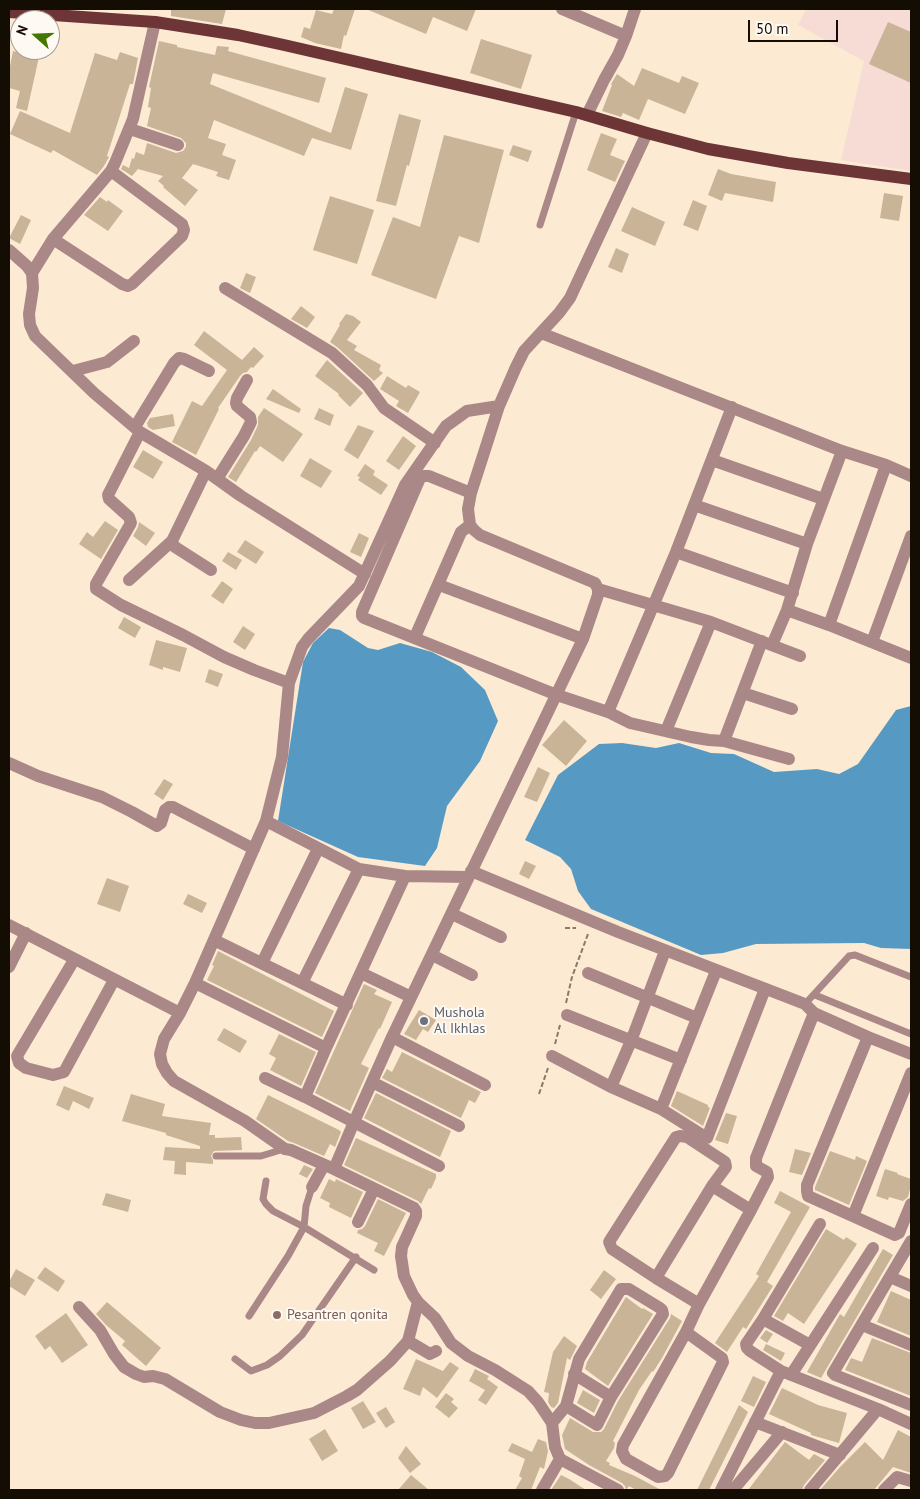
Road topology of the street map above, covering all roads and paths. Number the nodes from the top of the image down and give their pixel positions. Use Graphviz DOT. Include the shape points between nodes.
graph roads {
  1 [pos="562,9"];
  2 [pos="635,9"];
  3 [pos="9,12"];
  4 [pos="155,22"];
  5 [pos="626,36"];
  6 [pos="581,114"];
  7 [pos="130,129"];
  8 [pos="647,133"];
  9 [pos="178,145"];
  10 [pos="111,171"];
  11 [pos="911,178"];
  12 [pos="540,225"];
  13 [pos="53,239"];
  14 [pos="9,250"];
  15 [pos="32,273"];
  16 [pos="225,288"];
  17 [pos="541,333"];
  18 [pos="134,341"];
  19 [pos="73,371"];
  20 [pos="209,371"];
  21 [pos="247,380"];
  22 [pos="499,406"];
  23 [pos="732,407"];
  24 [pos="137,430"];
  25 [pos="435,443"];
  26 [pos="842,451"];
  27 [pos="712,460"];
  28 [pos="886,465"];
  29 [pos="206,471"];
  30 [pos="911,476"];
  31 [pos="218,479"];
  32 [pos="471,493"];
  33 [pos="823,499"];
  34 [pos="694,505"];
  35 [pos="470,524"];
  36 [pos="911,536"];
  37 [pos="172,541"];
  38 [pos="807,544"];
  39 [pos="676,552"];
  40 [pos="211,570"];
  41 [pos="365,574"];
  42 [pos="129,580"];
  43 [pos="439,585"];
  44 [pos="598,589"];
  45 [pos="793,593"];
  46 [pos="654,605"];
  47 [pos="787,610"];
  48 [pos="711,622"];
  49 [pos="829,625"];
  50 [pos="415,637"];
  51 [pos="583,639"];
  52 [pos="872,642"];
  53 [pos="767,643"];
  54 [pos="800,656"];
  55 [pos="911,658"];
  56 [pos="289,683"];
  57 [pos="743,692"];
  58 [pos="557,695"];
  59 [pos="792,709"];
  60 [pos="608,712"];
  61 [pos="666,731"];
  62 [pos="724,741"];
  63 [pos="789,759"];
  64 [pos="9,763"];
  65 [pos="266,822"];
  66 [pos="254,849"];
  67 [pos="318,849"];
  68 [pos="359,869"];
  69 [pos="469,874"];
  70 [pos="405,876"];
  71 [pos="452,914"];
  72 [pos="9,925"];
  73 [pos="565,928"];
  74 [pos="581,929"];
  75 [pos="588,929"];
  76 [pos="26,933"];
  77 [pos="501,937"];
  78 [pos="214,940"];
  79 [pos="665,951"];
  80 [pos="432,955"];
  81 [pos="74,960"];
  82 [pos="262,963"];
  83 [pos="9,967"];
  84 [pos="716,971"];
  85 [pos="361,973"];
  86 [pos="588,973"];
  87 [pos="472,975"];
  88 [pos="911,977"];
  89 [pos="114,980"];
  90 [pos="195,983"];
  91 [pos="302,983"];
  92 [pos="765,989"];
  93 [pos="815,995"];
  94 [pos="411,997"];
  95 [pos="647,998"];
  96 [pos="347,1005"];
  97 [pos="809,1009"];
  98 [pos="565,1013"];
  99 [pos="180,1014"];
  100 [pos="826,1017"];
  101 [pos="697,1018"];
  102 [pos="911,1034"];
  103 [pos="392,1037"];
  104 [pos="868,1037"];
  105 [pos="631,1041"];
  106 [pos="326,1048"];
  107 [pos="911,1048"];
  108 [pos="911,1054"];
  109 [pos="552,1056"];
  110 [pos="681,1060"];
  111 [pos="911,1073"];
  112 [pos="265,1078"];
  113 [pos="372,1082"];
  114 [pos="484,1085"];
  115 [pos="611,1087"];
  116 [pos="539,1094"];
  117 [pos="305,1097"];
  118 [pos="661,1110"];
  119 [pos="354,1122"];
  120 [pos="459,1126"];
  121 [pos="285,1149"];
  122 [pos="216,1156"];
  123 [pos="439,1166"];
  124 [pos="329,1167"];
  125 [pos="266,1181"];
  126 [pos="712,1186"];
  127 [pos="312,1187"];
  128 [pos="374,1188"];
  129 [pos="911,1204"];
  130 [pos="751,1210"];
  131 [pos="853,1216"];
  132 [pos="358,1222"];
  133 [pos="820,1224"];
  134 [pos="304,1227"];
  135 [pos="911,1241"];
  136 [pos="872,1248"];
  137 [pos="356,1257"];
  138 [pos="374,1270"];
  139 [pos="890,1277"];
  140 [pos="656,1278"];
  141 [pos="911,1286"];
  142 [pos="418,1302"];
  143 [pos="699,1304"];
  144 [pos="79,1307"];
  145 [pos="249,1316"];
  146 [pos="763,1319"];
  147 [pos="862,1325"];
  148 [pos="686,1332"];
  149 [pos="408,1341"];
  150 [pos="810,1345"];
  151 [pos="911,1345"];
  152 [pos="436,1351"];
  153 [pos="235,1359"];
  154 [pos="786,1373"];
  155 [pos="574,1374"];
  156 [pos="611,1397"];
  157 [pos="911,1405"];
  158 [pos="566,1406"];
  159 [pos="878,1409"];
  160 [pos="755,1422"];
  161 [pos="552,1423"];
  162 [pos="911,1424"];
  163 [pos="782,1432"];
  164 [pos="840,1455"];
  165 [pos="560,1459"];
  166 [pos="911,1481"];
  167 [pos="599,1486"];
  168 [pos="542,1490"];
  169 [pos="618,1490"];
  170 [pos="721,1490"];
  171 [pos="733,1490"];
  172 [pos="810,1490"];
  173 [pos="884,1490"];
  1 -- 5 [label="street"];
  2 -- 5 [label="street"];
  3 -- 4 [label="main road"];
  4 -- 6 [label="main road" via="238,35"];
  4 -- 7 [label="street"];
  5 -- 6 [label="street" via="604,80"];
  6 -- 8 [label="main road"];
  6 -- 12 [label="lane"];
  7 -- 9 [label="street"];
  7 -- 10 [label="street"];
  8 -- 11 [label="main road" via="708,149 788,163"];
  8 -- 17 [label="street" via="570,298"];
  10 -- 13 [label="street"];
  10 -- 13 [label="street" via="182,224 182,236 128,286"];
  13 -- 15 [label="street"];
  14 -- 15 [label="street"];
  15 -- 19 [label="street" via="29,314 32,330"];
  16 -- 25 [label="street" via="332,353 367,385 384,408"];
  17 -- 22 [label="street" via="524,351"];
  17 -- 23 [label="street"];
  18 -- 19 [label="street" via="107,362"];
  19 -- 24 [label="street"];
  20 -- 24 [label="street" via="179,358"];
  21 -- 31 [label="street" via="236,403 251,422"];
  22 -- 25 [label="street" via="467,411 446,426"];
  22 -- 32 [label="street"];
  23 -- 26 [label="street"];
  23 -- 27 [label="street"];
  24 -- 29 [label="street"];
  24 -- 56 [label="street" via="108,495 131,523 96,589 224,657"];
  25 -- 41 [label="street" via="405,484"];
  26 -- 28 [label="street"];
  26 -- 33 [label="street"];
  27 -- 33 [label="street"];
  27 -- 34 [label="street"];
  28 -- 30 [label="street"];
  28 -- 49 [label="street"];
  29 -- 31 [label="street"];
  29 -- 37 [label="street"];
  31 -- 41 [label="street"];
  32 -- 35 [label="street"];
  32 -- 50 [label="street" via="429,476 420,478 362,612 364,618"];
  33 -- 38 [label="street"];
  34 -- 38 [label="street"];
  34 -- 39 [label="street"];
  35 -- 43 [label="street" via="461,532"];
  35 -- 44 [label="street" via="480,534 595,583"];
  36 -- 52 [label="street"];
  37 -- 40 [label="street" via="175,547"];
  37 -- 42 [label="street"];
  38 -- 45 [label="street"];
  39 -- 45 [label="street"];
  39 -- 46 [label="street"];
  41 -- 56 [label="street" via="359,586 302,647"];
  43 -- 50 [label="street"];
  43 -- 51 [label="street"];
  44 -- 46 [label="street"];
  44 -- 51 [label="street"];
  45 -- 47 [label="street"];
  46 -- 48 [label="street"];
  46 -- 60 [label="street"];
  47 -- 49 [label="street"];
  47 -- 53 [label="street"];
  48 -- 53 [label="street"];
  48 -- 61 [label="street"];
  49 -- 52 [label="street"];
  50 -- 58 [label="street"];
  51 -- 58 [label="street"];
  52 -- 55 [label="street"];
  53 -- 54 [label="street"];
  53 -- 57 [label="street"];
  56 -- 65 [label="street" via="282,758"];
  57 -- 59 [label="street"];
  57 -- 62 [label="street"];
  58 -- 60 [label="street"];
  58 -- 69 [label="street"];
  60 -- 61 [label="street" via="641,727"];
  61 -- 62 [label="street"];
  62 -- 63 [label="street"];
  64 -- 66 [label="street" via="102,797 157,826 161,824 165,810 173,807"];
  65 -- 66 [label="street"];
  65 -- 67 [label="street"];
  66 -- 78 [label="street"];
  67 -- 68 [label="street"];
  67 -- 82 [label="street"];
  68 -- 70 [label="street"];
  68 -- 91 [label="street"];
  69 -- 70 [label="street"];
  69 -- 71 [label="street"];
  69 -- 79 [label="street"];
  70 -- 85 [label="street"];
  71 -- 77 [label="street"];
  71 -- 80 [label="street"];
  72 -- 76 [label="street"];
  73 -- 74 [label="path"];
  75 -- 98 [label="path"];
  76 -- 81 [label="street"];
  76 -- 83 [label="street"];
  78 -- 82 [label="street"];
  78 -- 90 [label="street"];
  79 -- 84 [label="street"];
  79 -- 95 [label="street"];
  80 -- 87 [label="street"];
  80 -- 94 [label="street"];
  81 -- 89 [label="street"];
  81 -- 89 [label="street" via="17,1056 26,1068 53,1075 64,1072"];
  82 -- 91 [label="street"];
  84 -- 92 [label="street"];
  84 -- 101 [label="street"];
  85 -- 94 [label="street"];
  85 -- 96 [label="street"];
  86 -- 95 [label="street"];
  88 -- 93 [label="lane" via="855,955 849,956"];
  89 -- 99 [label="street"];
  90 -- 99 [label="street"];
  90 -- 106 [label="street"];
  91 -- 96 [label="street"];
  92 -- 97 [label="street"];
  92 -- 118 [label="street" via="707,1138"];
  93 -- 97 [label="lane"];
  93 -- 102 [label="lane"];
  94 -- 103 [label="street"];
  95 -- 101 [label="street"];
  95 -- 105 [label="street"];
  96 -- 106 [label="street"];
  97 -- 100 [label="street"];
  97 -- 130 [label="street" via="756,1158 756,1166 768,1172 768,1177"];
  98 -- 105 [label="street"];
  98 -- 109 [label="path"];
  99 -- 121 [label="street" via="164,1039 160,1054 167,1073 174,1081 245,1121"];
  100 -- 104 [label="street"];
  100 -- 107 [label="street" via="844,1020"];
  101 -- 110 [label="street"];
  103 -- 113 [label="street"];
  103 -- 114 [label="street"];
  104 -- 108 [label="street"];
  104 -- 131 [label="street" via="807,1185 808,1196"];
  105 -- 110 [label="street"];
  105 -- 115 [label="street"];
  106 -- 117 [label="street"];
  109 -- 115 [label="street"];
  109 -- 116 [label="path"];
  110 -- 118 [label="street"];
  111 -- 131 [label="street"];
  112 -- 117 [label="street"];
  113 -- 119 [label="street"];
  113 -- 120 [label="street"];
  115 -- 118 [label="street"];
  117 -- 119 [label="street"];
  119 -- 123 [label="street"];
  119 -- 124 [label="street"];
  121 -- 122 [label="lane" via="260,1156"];
  121 -- 124 [label="street"];
  124 -- 127 [label="street"];
  124 -- 128 [label="street"];
  125 -- 134 [label="lane" via="263,1199 266,1204"];
  126 -- 130 [label="street"];
  126 -- 140 [label="street"];
  126 -- 140 [label="street" via="726,1167 725,1162 686,1137 676,1137 609,1242 612,1249"];
  127 -- 134 [label="lane"];
  128 -- 132 [label="street"];
  128 -- 142 [label="street" via="416,1211 402,1256 404,1276"];
  129 -- 131 [label="street" via="897,1235"];
  130 -- 143 [label="street"];
  133 -- 146 [label="street"];
  134 -- 137 [label="lane"];
  134 -- 145 [label="lane"];
  135 -- 139 [label="street"];
  136 -- 150 [label="street"];
  137 -- 138 [label="lane"];
  137 -- 153 [label="lane" via="302,1335 280,1356 267,1366 250,1371"];
  139 -- 141 [label="street"];
  139 -- 147 [label="street"];
  140 -- 143 [label="street"];
  142 -- 149 [label="street"];
  142 -- 161 [label="street" via="435,1318 451,1343 528,1391"];
  143 -- 148 [label="street"];
  144 -- 149 [label="street" via="100,1330 124,1367 144,1378 165,1379 220,1412 255,1423 314,1414 341,1400 390,1361"];
  146 -- 150 [label="street"];
  146 -- 154 [label="street" via="746,1344 747,1348"];
  147 -- 151 [label="street"];
  147 -- 157 [label="street" via="833,1373"];
  148 -- 148 [label="street" via="622,1451 626,1459 658,1477 668,1473 723,1362"];
  149 -- 152 [label="street" via="430,1354"];
  150 -- 154 [label="street"];
  154 -- 159 [label="street"];
  154 -- 160 [label="street"];
  155 -- 156 [label="street"];
  155 -- 156 [label="street" via="579,1359 621,1289 629,1289 660,1308 662,1314"];
  155 -- 158 [label="street"];
  156 -- 158 [label="street" via="597,1425"];
  158 -- 161 [label="street"];
  159 -- 162 [label="street"];
  159 -- 164 [label="street"];
  160 -- 163 [label="street"];
  160 -- 170 [label="street"];
  161 -- 165 [label="street"];
  163 -- 164 [label="street"];
  163 -- 171 [label="street"];
  164 -- 172 [label="street"];
  165 -- 167 [label="street"];
  165 -- 168 [label="street"];
  166 -- 173 [label="street" via="897,1477"];
  167 -- 169 [label="street"];
}
